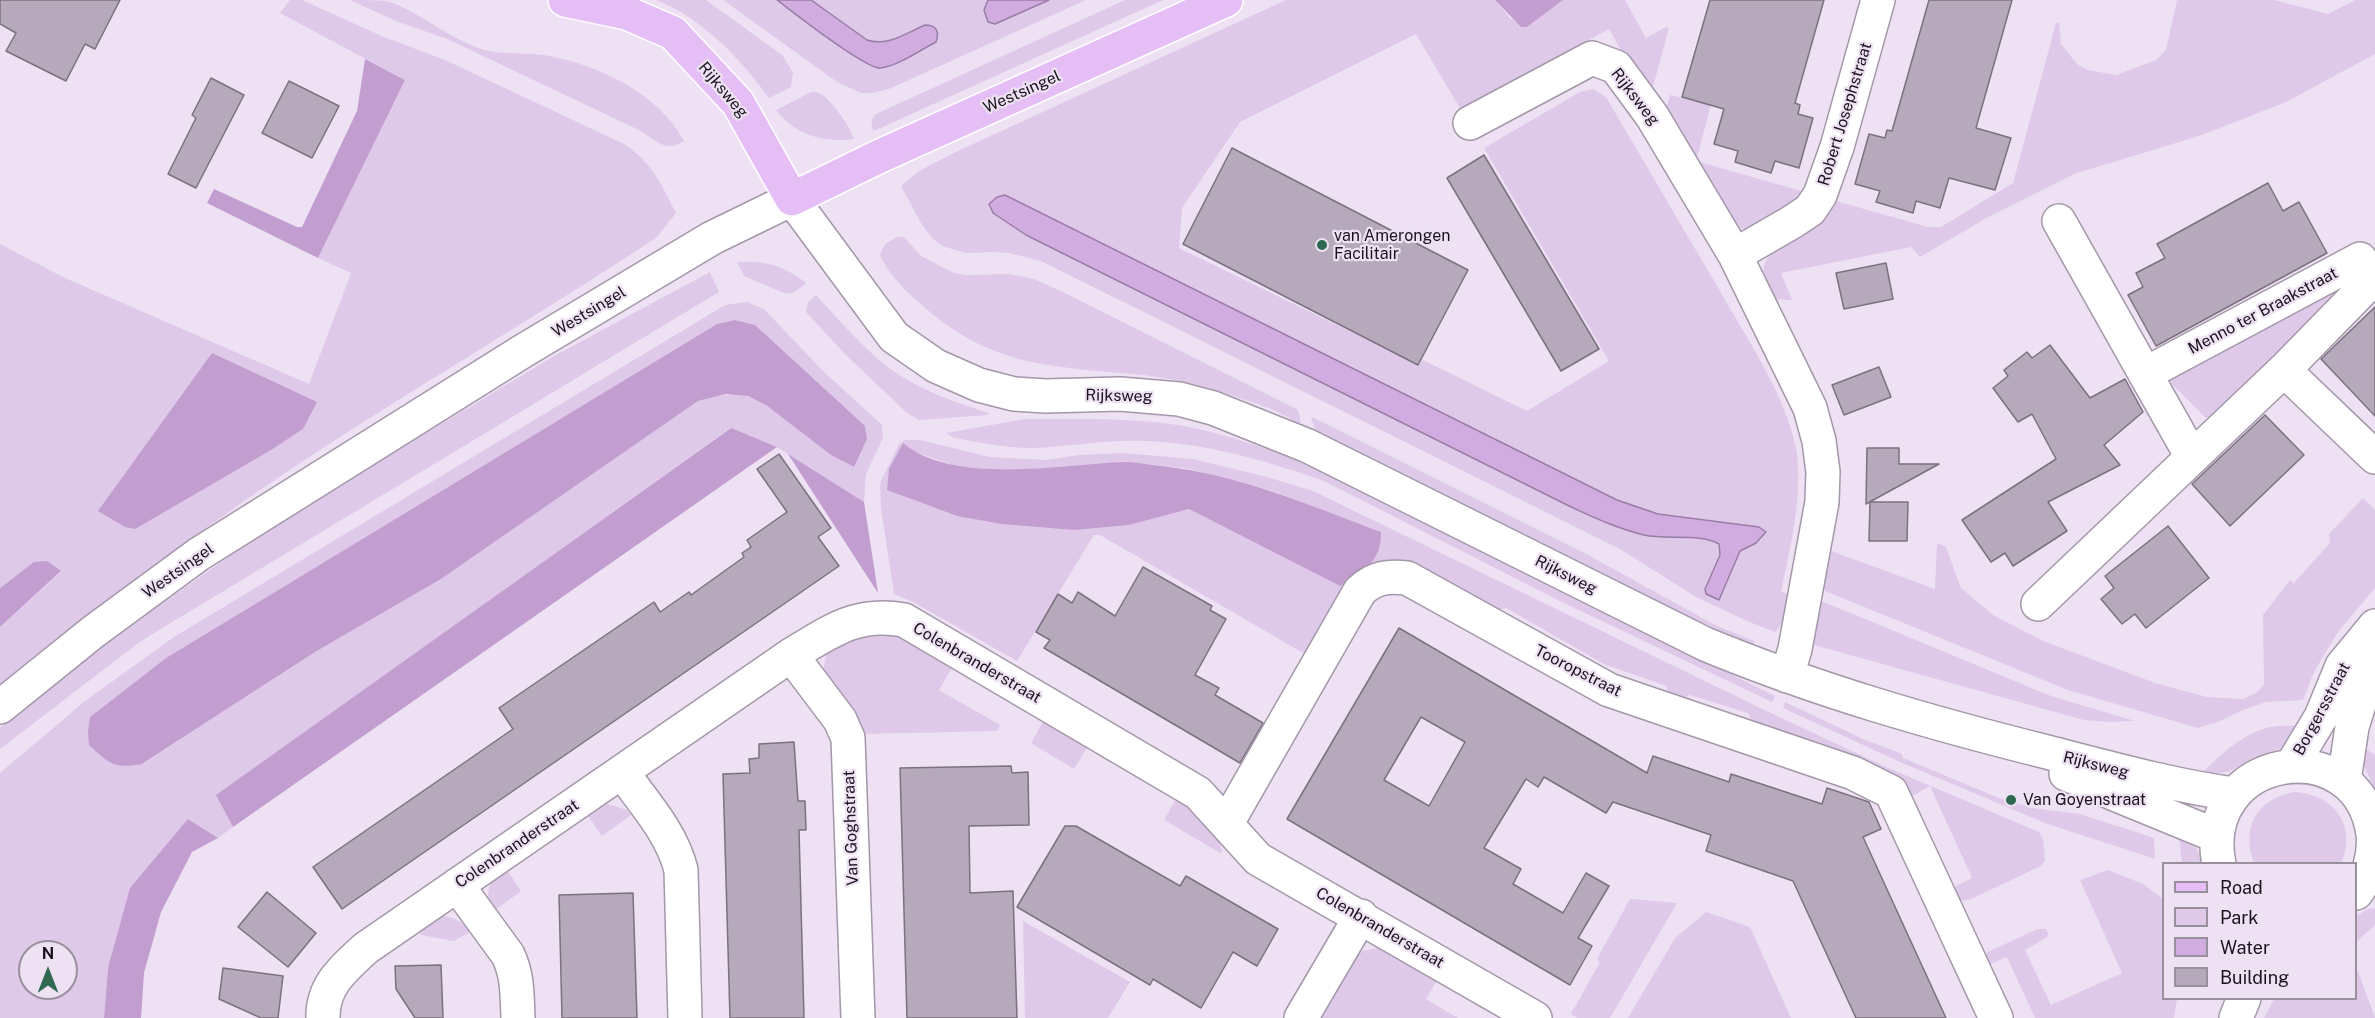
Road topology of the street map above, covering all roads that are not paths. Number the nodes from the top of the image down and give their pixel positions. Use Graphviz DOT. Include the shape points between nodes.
graph roads {
  1 [pos="565,0"];
  2 [pos="1226,0"];
  3 [pos="1878,0"];
  4 [pos="1470,123"];
  5 [pos="792,199"];
  6 [pos="2059,221"];
  7 [pos="1735,255"];
  8 [pos="2375,277"];
  9 [pos="2284,370"];
  10 [pos="2145,374"];
  11 [pos="2192,457"];
  12 [pos="2375,457"];
  13 [pos="2038,604"];
  14 [pos="2375,626"];
  15 [pos="2375,653"];
  16 [pos="791,656"];
  17 [pos="1787,676"];
  18 [pos="0,707"];
  19 [pos="1960,730"];
  20 [pos="2292,765"];
  21 [pos="622,772"];
  22 [pos="2344,781"];
  23 [pos="2234,794"];
  24 [pos="1227,823"];
  25 [pos="2374,841"];
  26 [pos="2218,850"];
  27 [pos="457,885"];
  28 [pos="2364,890"];
  29 [pos="1361,916"];
  30 [pos="2244,1000"];
  31 [pos="322,1018"];
  32 [pos="518,1018"];
  33 [pos="685,1018"];
  34 [pos="858,1018"];
  35 [pos="1301,1018"];
  36 [pos="1535,1018"];
  37 [pos="1996,1018"];
  38 [pos="2236,1018"];
  1 -- 5 [label="main road, Rijksweg" via="627,13 673,33 738,103"];
  2 -- 5 [label="main road, Westsingel"];
  3 -- 7 [label="street, Robert Josephstraat" via="1820,195 1810,210"];
  4 -- 7 [label="street, Rijksweg" via="1592,58 1616,67 1652,116"];
  5 -- 17 [label="street, Rijksweg" via="894,337 936,366 979,385 1014,394 1120,394 1179,399 1213,408 1308,446 1705,644"];
  5 -- 18 [label="street, Westsingel" via="712,238 199,555 93,632"];
  6 -- 10 [label="street"];
  7 -- 17 [label="street, Rijksweg" via="1810,408 1823,472 1822,502"];
  8 -- 9 [label="street, Menno ter Braakstraat"];
  8 -- 10 [label="street, Menno ter Braakstraat" via="2360,260"];
  9 -- 11 [label="street, Menno ter Braakstraat"];
  9 -- 12 [label="street"];
  10 -- 11 [label="street"];
  11 -- 13 [label="street, Menno ter Braakstraat"];
  14 -- 20 [label="street, Borgersstraat" via="2342,666 2321,717"];
  15 -- 22 [label="street, Borgersstraat" via="2352,727"];
  16 -- 21 [label="street, Colenbranderstraat"];
  16 -- 24 [label="street, Colenbranderstraat" via="843,624 882,616 904,620 1198,793"];
  16 -- 34 [label="street, Van Goghstraat" via="840,720 848,738"];
  17 -- 19 [label="street, Rijksweg"];
  19 -- 23 [label="street, Rijksweg" via="2185,787"];
  19 -- 26 [label="street, Rijksweg"];
  20 -- 22 [label="street" via="2320,768"];
  20 -- 23 [label="street" via="2270,769 2250,779"];
  21 -- 27 [label="street, Colenbranderstraat"];
  21 -- 33 [label="street" via="677,854 681,870"];
  22 -- 25 [label="street" via="2366,808"];
  23 -- 26 [label="street" via="2219,821"];
  24 -- 29 [label="street, Colenbranderstraat" via="1258,859"];
  24 -- 37 [label="street, Tooropstraat" via="1360,591 1376,579 1407,578 1609,690 1853,773 1891,792"];
  25 -- 28 [label="street"];
  27 -- 31 [label="street, Colenbranderstraat" via="366,948 339,973 330,986"];
  27 -- 32 [label="street" via="514,967"];
  29 -- 35 [label="street"];
  29 -- 36 [label="street, Colenbranderstraat"];
  30 -- 38 [label="street"];
}
